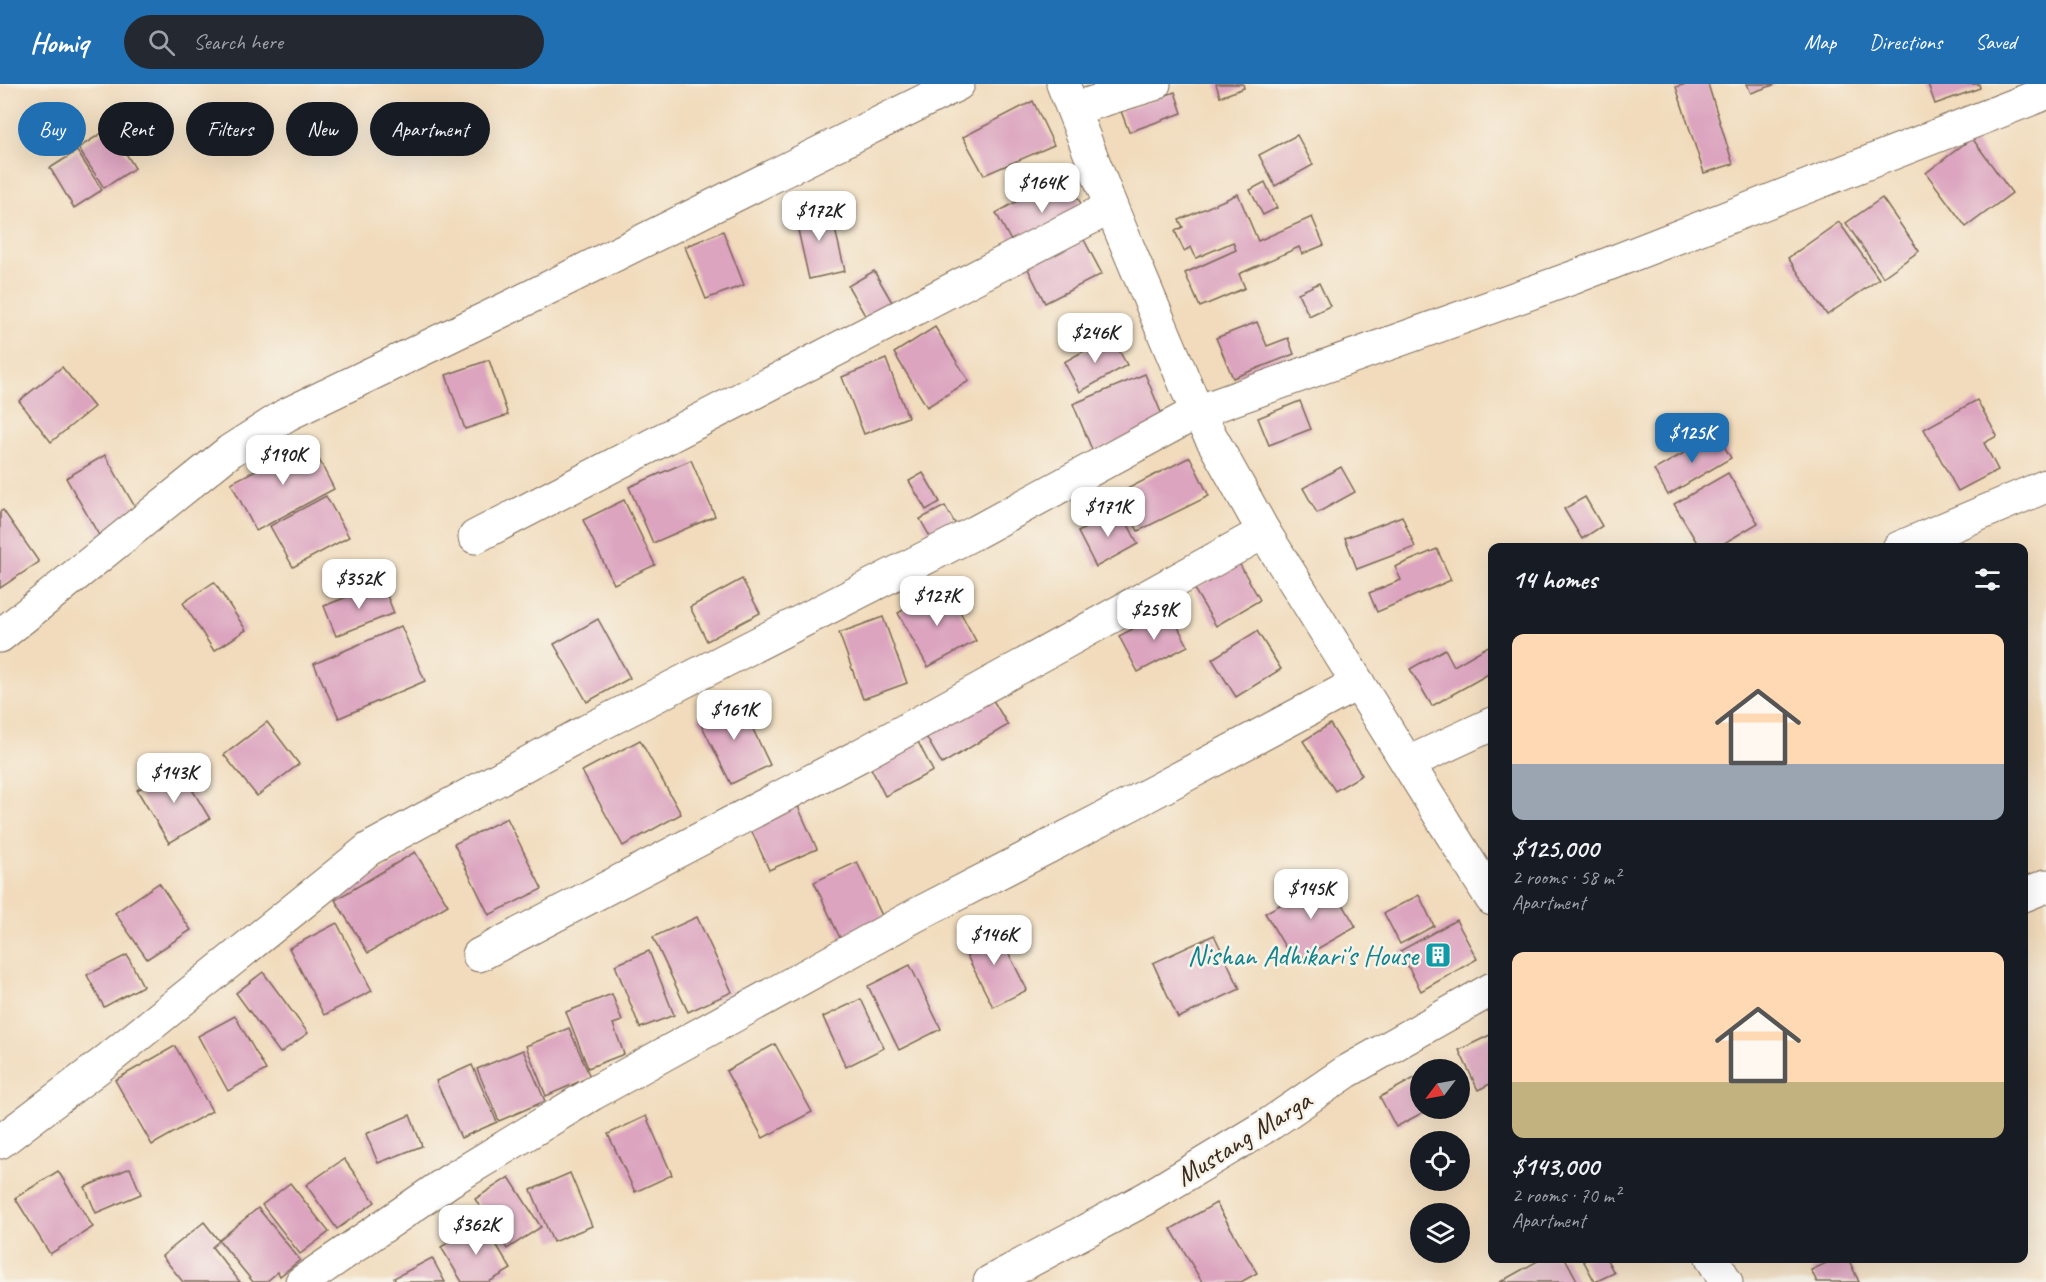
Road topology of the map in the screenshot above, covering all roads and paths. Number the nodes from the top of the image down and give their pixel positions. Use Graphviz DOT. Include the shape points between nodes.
graph roads {
  1 [pos="958,84"];
  2 [pos="1154,84"];
  3 [pos="2046,93"];
  4 [pos="1068,96"];
  5 [pos="1111,207"];
  6 [pos="1197,412"];
  7 [pos="2046,486"];
  8 [pos="1264,532"];
  9 [pos="475,537"];
  10 [pos="1911,543"];
  11 [pos="0,636"];
  12 [pos="1358,683"];
  13 [pos="1488,726"];
  14 [pos="1408,763"];
  15 [pos="2046,886"];
  16 [pos="1488,893"];
  17 [pos="2028,893"];
  18 [pos="479,955"];
  19 [pos="1488,991"];
  20 [pos="0,1142"];
  21 [pos="1715,1263"];
  22 [pos="302,1282"];
  23 [pos="990,1282"];
  24 [pos="1726,1282"];
  1 -- 11 [label="street" via="286,415 230,451"];
  2 -- 4 [label="street"];
  3 -- 6 [label="street" via="1575,277"];
  4 -- 5 [label="street"];
  5 -- 6 [label="street"];
  5 -- 9 [label="street"];
  6 -- 8 [label="street"];
  6 -- 20 [label="street" via="369,849"];
  7 -- 10 [label="street"];
  8 -- 12 [label="street"];
  8 -- 18 [label="street" via="859,756"];
  12 -- 14 [label="street"];
  12 -- 22 [label="street" via="916,915 592,1094 449,1181"];
  13 -- 14 [label="street"];
  14 -- 16 [label="street"];
  15 -- 17 [label="street"];
  19 -- 23 [label="street, Mustang Marga" via="1346,1072 1147,1198"];
  21 -- 24 [label="street"];
}
